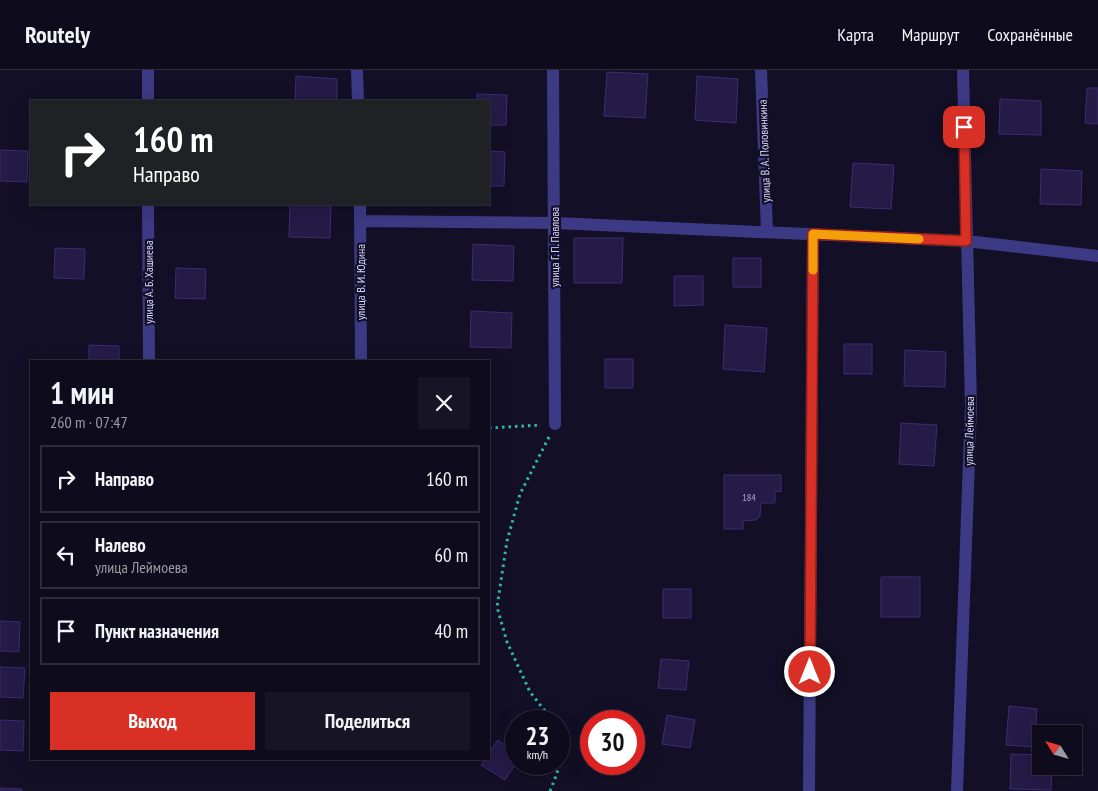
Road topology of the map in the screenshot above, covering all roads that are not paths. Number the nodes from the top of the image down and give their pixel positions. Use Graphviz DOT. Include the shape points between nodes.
graph roads {
  1 [pos="148,70"];
  2 [pos="357,70"];
  3 [pos="553,70"];
  4 [pos="761,70"];
  5 [pos="963,70"];
  6 [pos="148,100"];
  7 [pos="358,100"];
  8 [pos="148,205"];
  9 [pos="360,205"];
  10 [pos="360,221"];
  11 [pos="554,223"];
  12 [pos="767,232"];
  13 [pos="813,234"];
  14 [pos="966,241"];
  15 [pos="1098,256"];
  16 [pos="149,360"];
  17 [pos="361,360"];
  18 [pos="555,424"];
  19 [pos="809,791"];
  20 [pos="958,791"];
  1 -- 6 [label="street"];
  2 -- 7 [label="street"];
  3 -- 11 [label="street, улица Г. П. Павлова"];
  4 -- 12 [label="street, улица В. А. Половинкина"];
  5 -- 14 [label="street, улица Леймоева"];
  8 -- 16 [label="street, улица А. Б. Хашиева"];
  9 -- 10 [label="street, улица В. И. Юдина"];
  10 -- 11 [label="street"];
  10 -- 17 [label="street, улица В. И. Юдина"];
  11 -- 12 [label="street"];
  11 -- 18 [label="street, улица Г. П. Павлова"];
  12 -- 13 [label="street"];
  13 -- 14 [label="street"];
  13 -- 19 [label="street"];
  14 -- 15 [label="street"];
  14 -- 20 [label="street, улица Леймоева" via="971,405"];
}
